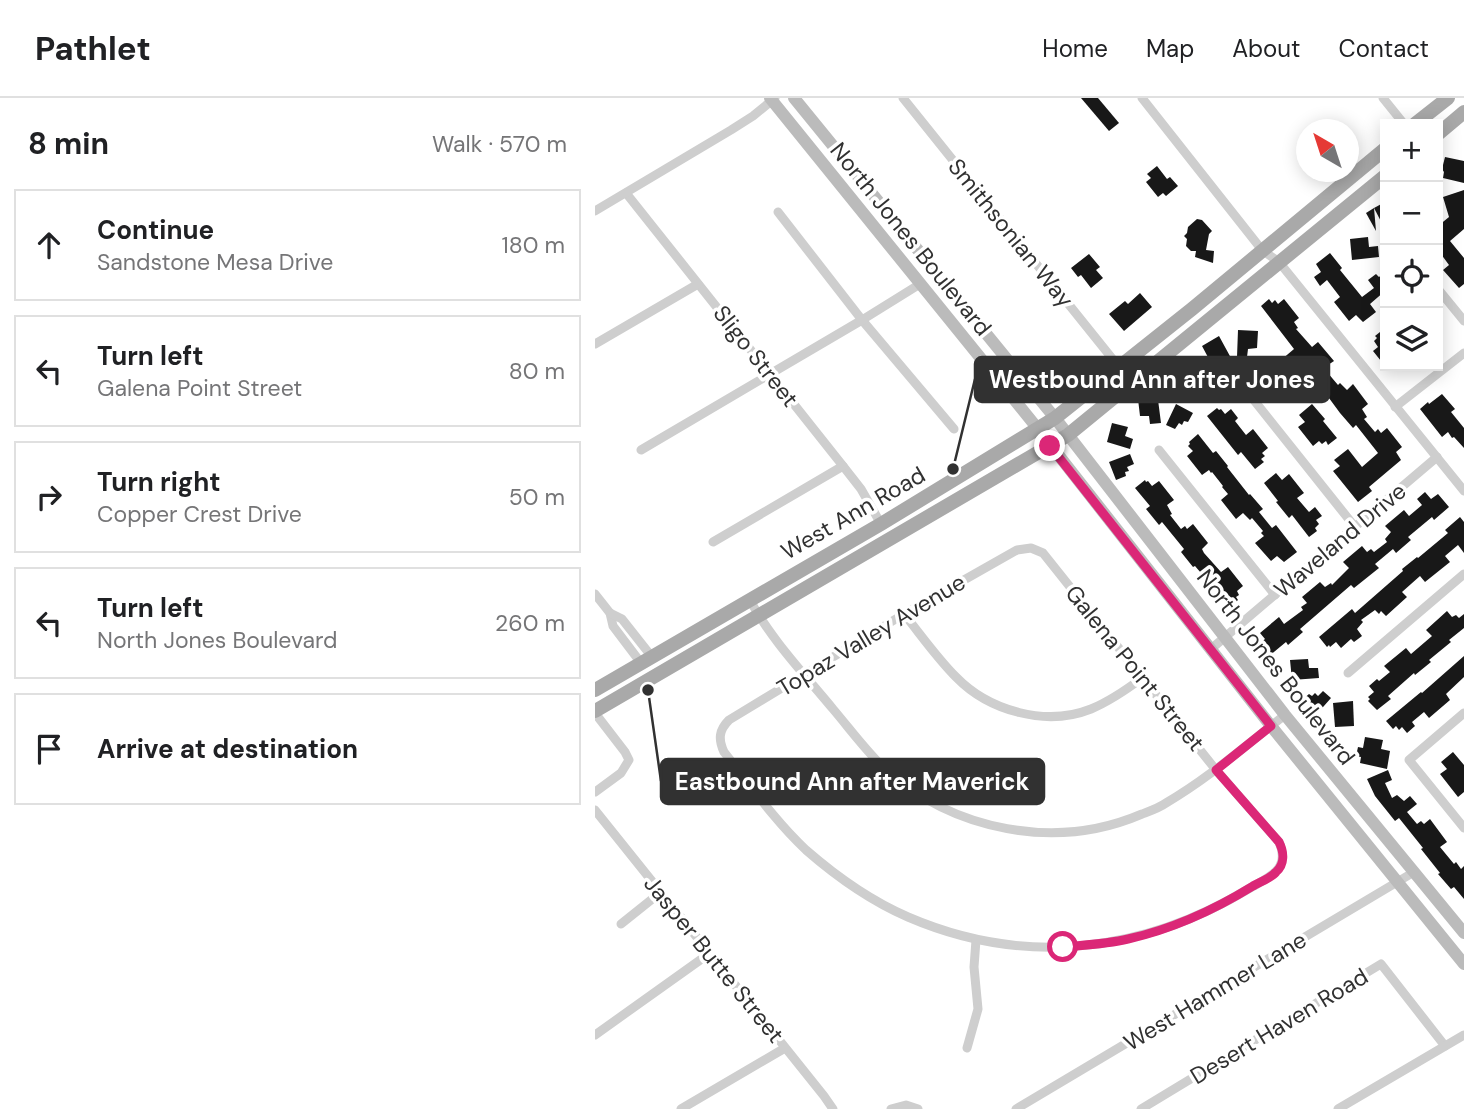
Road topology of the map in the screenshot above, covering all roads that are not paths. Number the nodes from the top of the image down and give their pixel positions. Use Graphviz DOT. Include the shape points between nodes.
graph roads {
  1 [pos="794,98"];
  2 [pos="903,98"];
  3 [pos="1142,98"];
  4 [pos="1383,98"];
  5 [pos="1448,98"];
  6 [pos="773,99"];
  7 [pos="1464,113"];
  8 [pos="1400,119"];
  9 [pos="1421,119"];
  10 [pos="1443,130"];
  11 [pos="1380,154"];
  12 [pos="1380,179"];
  13 [pos="626,193"];
  14 [pos="595,211"];
  15 [pos="778,212"];
  16 [pos="1270,256"];
  17 [pos="698,284"];
  18 [pos="920,284"];
  19 [pos="1443,295"];
  20 [pos="862,320"];
  21 [pos="1464,321"];
  22 [pos="595,344"];
  23 [pos="1464,353"];
  24 [pos="1119,367"];
  25 [pos="771,375"];
  26 [pos="1241,384"];
  27 [pos="1395,407"];
  28 [pos="1055,418"];
  29 [pos="954,429"];
  30 [pos="1038,429"];
  31 [pos="1068,435"];
  32 [pos="1050,446"];
  33 [pos="641,450"];
  34 [pos="1159,450"];
  35 [pos="1437,457"];
  36 [pos="843,466"];
  37 [pos="1464,491"];
  38 [pos="881,524"];
  39 [pos="1355,527"];
  40 [pos="713,542"];
  41 [pos="1031,548"];
  42 [pos="844,566"];
  43 [pos="1464,574"];
  44 [pos="595,594"];
  45 [pos="1275,595"];
  46 [pos="750,600"];
  47 [pos="904,614"];
  48 [pos="758,616"];
  49 [pos="1226,637"];
  50 [pos="1211,649"];
  51 [pos="647,660"];
  52 [pos="805,674"];
  53 [pos="1347,674"];
  54 [pos="1142,678"];
  55 [pos="595,690"];
  56 [pos="595,712"];
  57 [pos="1464,713"];
  58 [pos="1285,715"];
  59 [pos="1271,726"];
  60 [pos="1216,770"];
  61 [pos="595,792"];
  62 [pos="595,810"];
  63 [pos="1464,828"];
  64 [pos="1415,872"];
  65 [pos="1398,882"];
  66 [pos="661,892"];
  67 [pos="621,924"];
  68 [pos="1464,933"];
  69 [pos="976,940"];
  70 [pos="709,953"];
  71 [pos="1464,964"];
  72 [pos="595,1035"];
  73 [pos="1464,1035"];
  74 [pos="1445,1046"];
  75 [pos="785,1048"];
  76 [pos="967,1048"];
  77 [pos="681,1109"];
  78 [pos="833,1109"];
  79 [pos="891,1109"];
  80 [pos="918,1109"];
  81 [pos="1016,1109"];
  82 [pos="1141,1109"];
  83 [pos="1338,1109"];
  1 -- 28 [label="main road, North Jones Boulevard"];
  2 -- 24 [label="street, Smithsonian Way"];
  3 -- 16 [label="street"];
  4 -- 8 [label="street"];
  5 -- 9 [label="main road"];
  6 -- 13 [label="street"];
  6 -- 18 [label="main road, North Jones Boulevard"];
  7 -- 10 [label="main road"];
  11 -- 16 [label="main road, West Ann Road"];
  12 -- 16 [label="main road, West Ann Road"];
  13 -- 14 [label="street"];
  13 -- 17 [label="street, Sligo Street"];
  15 -- 20 [label="street"];
  16 -- 24 [label="main road, West Ann Road"];
  16 -- 27 [label="street"];
  16 -- 31 [label="main road, West Ann Road"];
  17 -- 22 [label="street"];
  17 -- 25 [label="street, Sligo Street"];
  18 -- 20 [label="street"];
  18 -- 30 [label="main road, North Jones Boulevard"];
  19 -- 21 [label="street"];
  20 -- 25 [label="street"];
  20 -- 29 [label="street"];
  23 -- 27 [label="street"];
  24 -- 28 [label="main road, West Ann Road"];
  25 -- 33 [label="street"];
  25 -- 36 [label="street, Sligo Street"];
  26 -- 39 [label="street"];
  27 -- 35 [label="street"];
  28 -- 30 [label="main road, West Ann Road"];
  28 -- 31 [label="main road, North Jones Boulevard"];
  30 -- 32 [label="main road, North Jones Boulevard"];
  30 -- 38 [label="main road, West Ann Road"];
  31 -- 32 [label="main road, West Ann Road"];
  31 -- 49 [label="main road, North Jones Boulevard"];
  32 -- 42 [label="main road, West Ann Road"];
  32 -- 50 [label="main road, North Jones Boulevard"];
  34 -- 45 [label="street"];
  35 -- 37 [label="street"];
  35 -- 39 [label="street, Waveland Drive"];
  36 -- 38 [label="street, Sligo Street"];
  36 -- 40 [label="street"];
  38 -- 42 [label="main road" via="879,532"];
  38 -- 46 [label="main road, West Ann Road"];
  39 -- 45 [label="street, Waveland Drive"];
  41 -- 47 [label="street, Topaz Valley Avenue" via="1017,550"];
  41 -- 54 [label="street, Galena Point Street" via="1043,553"];
  42 -- 48 [label="main road, West Ann Road"];
  43 -- 53 [label="street"];
  44 -- 51 [label="street" via="610,613 622,619"];
  45 -- 49 [label="street, Waveland Drive"];
  46 -- 48 [label="street"];
  46 -- 51 [label="main road, West Ann Road"];
  47 -- 52 [label="street, Topaz Valley Avenue"];
  47 -- 54 [label="street" via="957,678 1006,709 1030,715 1072,714 1119,695"];
  48 -- 52 [label="street"];
  48 -- 56 [label="main road, West Ann Road"];
  49 -- 50 [label="street, Waveland Drive"];
  49 -- 58 [label="main road, North Jones Boulevard"];
  50 -- 59 [label="main road, North Jones Boulevard"];
  51 -- 55 [label="main road, West Ann Road"];
  52 -- 60 [label="street" via="886,770 920,796 995,827 1050,833 1125,821 1165,804"];
  52 -- 69 [label="street, Topaz Valley Avenue" via="729,720 720,734 724,752 779,822 839,877 907,916"];
  54 -- 60 [label="street, Galena Point Street"];
  56 -- 61 [label="street" via="629,760 621,773"];
  57 -- 63 [label="street" via="1409,760"];
  58 -- 59 [label="street"];
  58 -- 64 [label="main road, North Jones Boulevard"];
  59 -- 60 [label="street"];
  59 -- 65 [label="main road, North Jones Boulevard"];
  60 -- 69 [label="street, Galena Point Street" via="1279,842 1283,860 1277,872 1191,920 1125,940 1063,947"];
  62 -- 66 [label="street, Jasper Butte Street"];
  64 -- 65 [label="street, West Hammer Lane"];
  64 -- 68 [label="main road, North Jones Boulevard"];
  65 -- 71 [label="main road, North Jones Boulevard"];
  65 -- 81 [label="street, West Hammer Lane"];
  66 -- 67 [label="street"];
  66 -- 70 [label="street, Jasper Butte Street"];
  69 -- 76 [label="street" via="978,1009"];
  70 -- 72 [label="street"];
  70 -- 75 [label="street, Jasper Butte Street"];
  73 -- 74 [label="street"];
  74 -- 82 [label="street, Desert Haven Road" via="1381,964"];
  74 -- 83 [label="street"];
  75 -- 77 [label="street"];
  75 -- 78 [label="street, Jasper Butte Street"];
  79 -- 80 [label="street" via="907,1105"];
}
